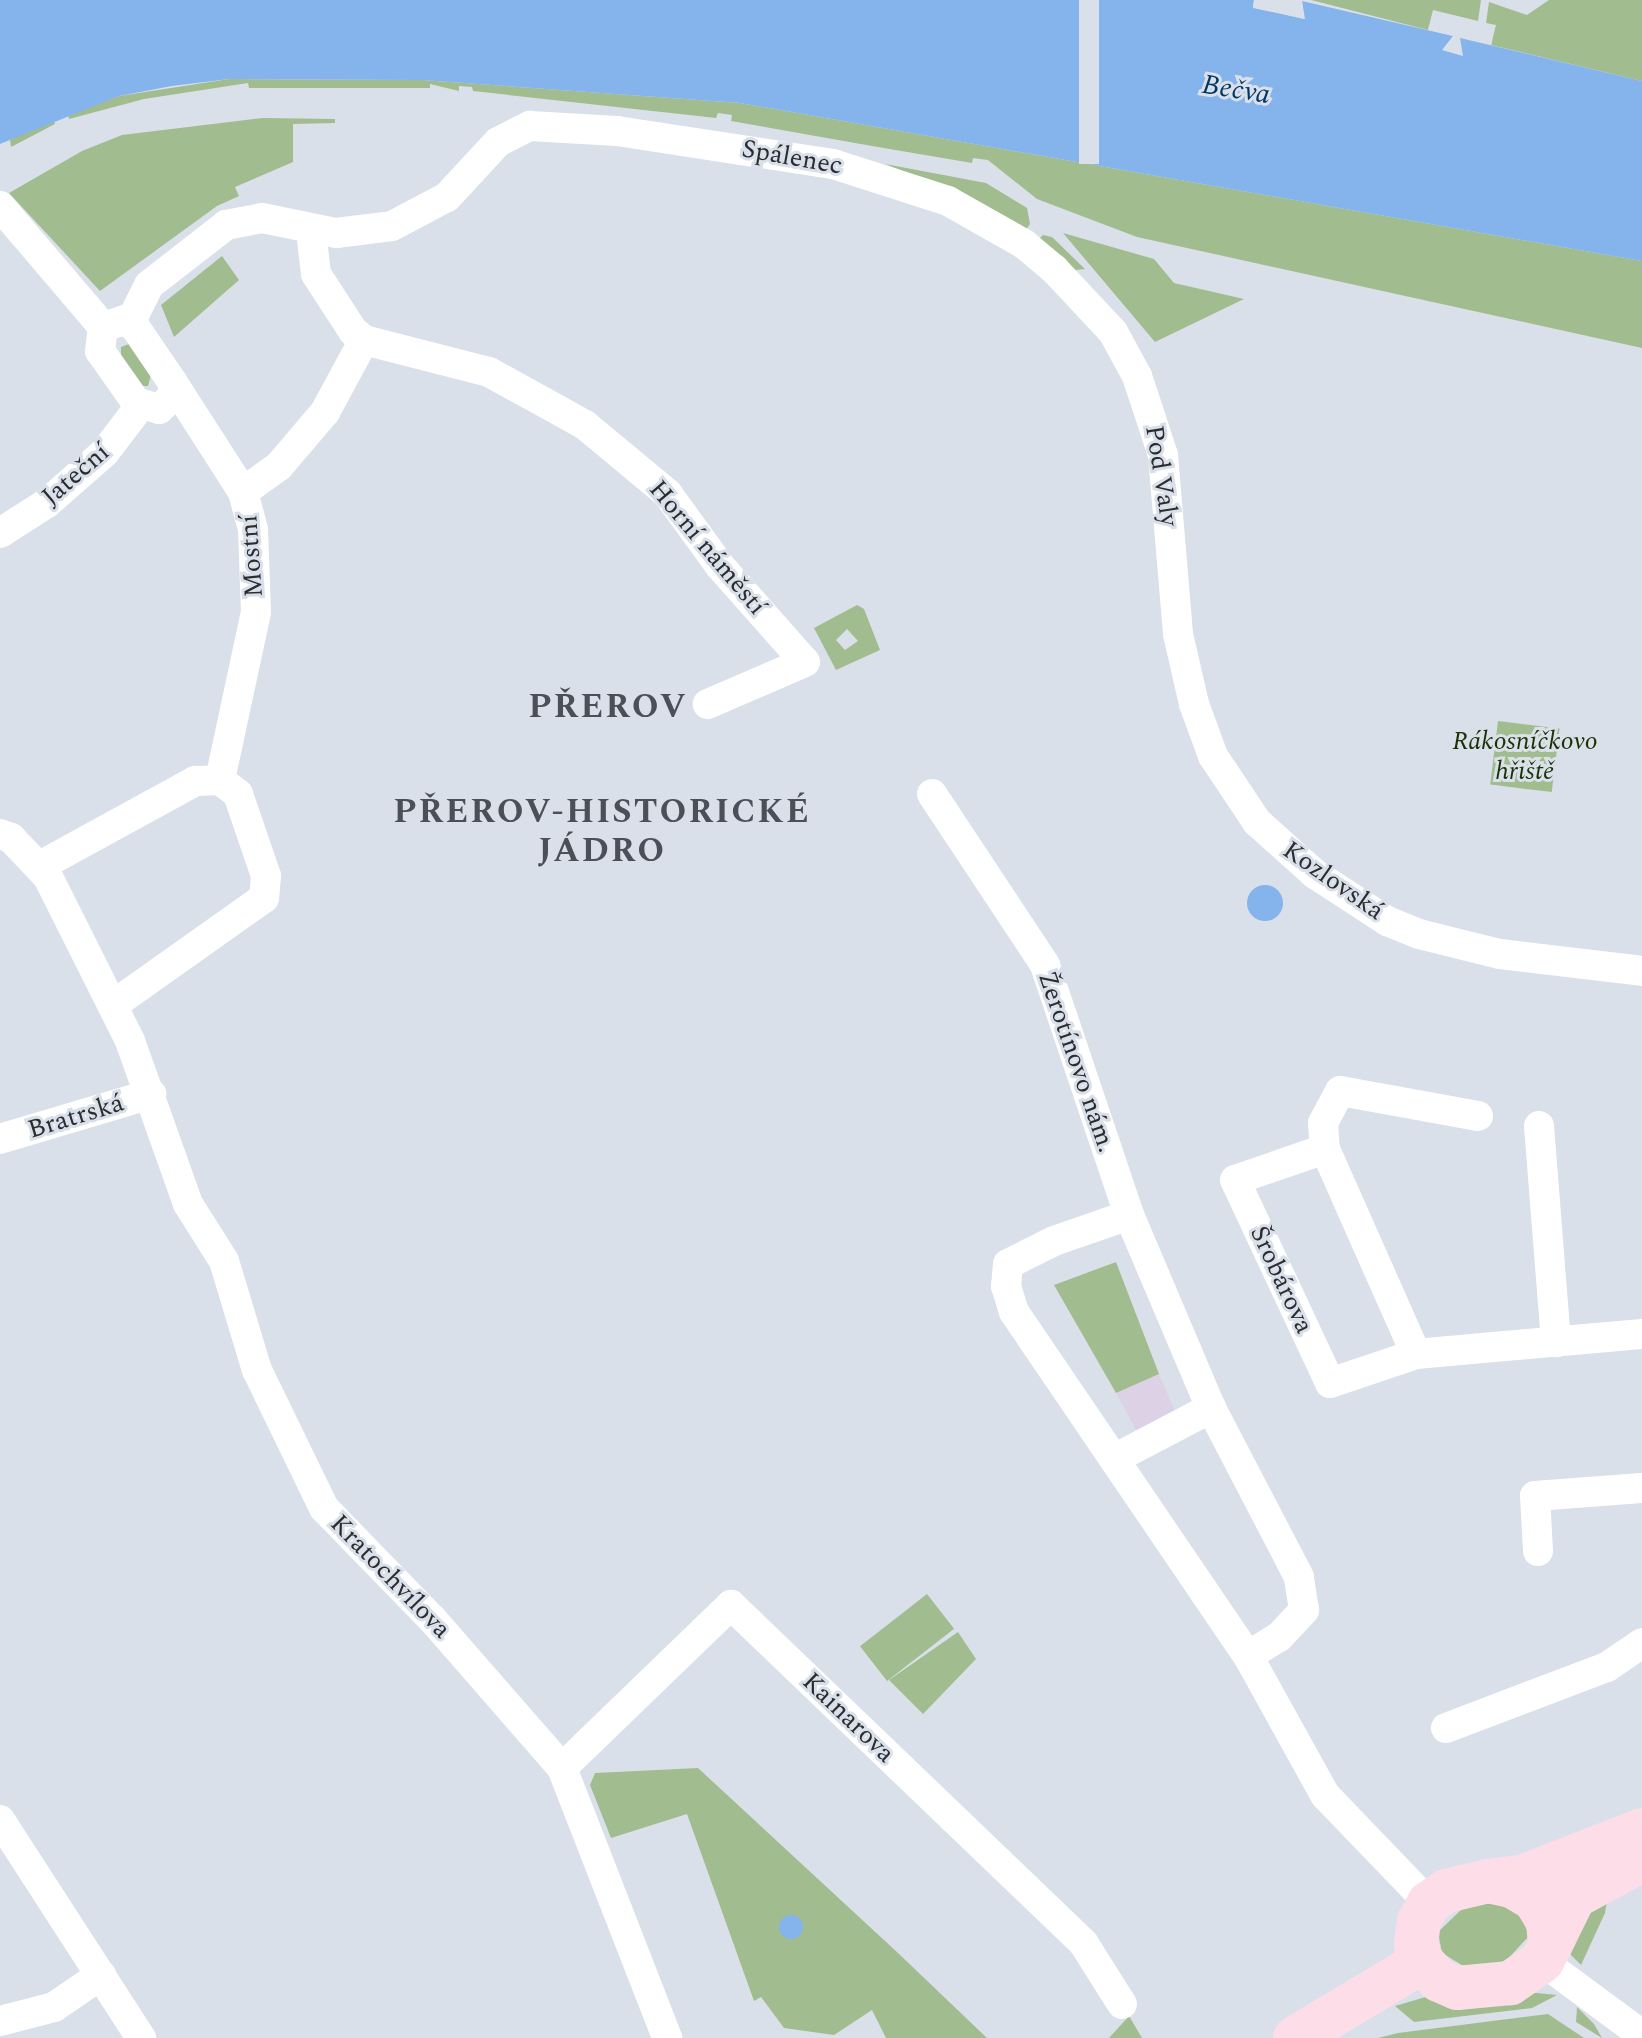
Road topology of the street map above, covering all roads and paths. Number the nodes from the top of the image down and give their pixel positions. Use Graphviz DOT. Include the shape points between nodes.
graph roads {
  1 [pos="0,206"];
  2 [pos="311,231"];
  3 [pos="1024,244"];
  4 [pos="116,325"];
  5 [pos="364,340"];
  6 [pos="173,383"];
  7 [pos="140,406"];
  8 [pos="243,492"];
  9 [pos="0,533"];
  10 [pos="708,704"];
  11 [pos="1194,704"];
  12 [pos="220,780"];
  13 [pos="932,794"];
  14 [pos="0,834"];
  15 [pos="40,866"];
  16 [pos="1642,971"];
  17 [pos="113,1005"];
  18 [pos="151,1094"];
  19 [pos="1478,1116"];
  20 [pos="1539,1126"];
  21 [pos="0,1139"];
  22 [pos="1325,1149"];
  23 [pos="1129,1215"];
  24 [pos="1642,1334"];
  25 [pos="1556,1342"];
  26 [pos="1416,1354"];
  27 [pos="1211,1408"];
  28 [pos="1114,1459"];
  29 [pos="1642,1488"];
  30 [pos="1538,1551"];
  31 [pos="1642,1643"];
  32 [pos="1248,1656"];
  33 [pos="1446,1728"];
  34 [pos="562,1768"];
  35 [pos="0,1820"];
  36 [pos="1642,1830"];
  37 [pos="1642,1860"];
  38 [pos="1488,1881"];
  39 [pos="1429,1903"];
  40 [pos="1546,1954"];
  41 [pos="1422,1962"];
  42 [pos="101,1975"];
  43 [pos="1122,2004"];
  44 [pos="0,2021"];
  45 [pos="1642,2035"];
  46 [pos="141,2038"];
  47 [pos="667,2038"];
  48 [pos="1295,2038"];
  1 -- 4 [label="street, Mostní"];
  2 -- 3 [label="street, Spálenec" via="346,233 403,222 447,197 508,135 544,125 617,131 877,174 948,201"];
  2 -- 4 [label="street" via="262,218 226,225 149,285"];
  2 -- 5 [label="street" via="316,274 345,321"];
  3 -- 11 [label="street, Pod Valy" via="1113,332 1146,400 1163,455 1178,634"];
  4 -- 6 [label="street, Mostní"];
  4 -- 7 [label="street" via="100,351"];
  5 -- 8 [label="street" via="325,412 279,466"];
  5 -- 10 [label="street, Horní náměstí" via="489,372 585,425 667,493 720,566 805,662"];
  6 -- 7 [label="street" via="173,396 165,406"];
  6 -- 8 [label="street, Mostní"];
  7 -- 9 [label="street, Jateční" via="105,452 47,503"];
  8 -- 12 [label="street, Mostní" via="253,530 257,591"];
  11 -- 16 [label="street, Kozlovská" via="1213,756 1257,822 1315,874 1387,921 1486,951"];
  12 -- 15 [label="street" via="195,781"];
  12 -- 17 [label="street" via="238,794 266,876 264,898"];
  13 -- 23 [label="street, Žerotínovo nám." via="1045,965"];
  14 -- 15 [label="street"];
  15 -- 17 [label="street, Kratochvílova"];
  17 -- 18 [label="street, Kratochvílova"];
  18 -- 21 [label="street, Bratrská"];
  18 -- 34 [label="street, Kratochvílova" via="188,1204 224,1261 257,1370 324,1508 433,1620"];
  19 -- 22 [label="street" via="1340,1091 1323,1123"];
  20 -- 25 [label="street"];
  22 -- 26 [label="street"];
  22 -- 26 [label="street, Šrobárova" via="1235,1180 1330,1383"];
  23 -- 27 [label="street, Žerotínovo nám."];
  23 -- 28 [label="street" via="1054,1241 1008,1264 1006,1286 1014,1312"];
  24 -- 25 [label="street, Šrobárova"];
  25 -- 26 [label="street, Šrobárova"];
  27 -- 28 [label="street"];
  27 -- 32 [label="street, Žerotínovo nám." via="1299,1577 1304,1610 1279,1637"];
  28 -- 32 [label="street"];
  29 -- 30 [label="street" via="1535,1496"];
  31 -- 33 [label="street" via="1607,1667"];
  32 -- 39 [label="street" via="1325,1795"];
  34 -- 43 [label="street, Kainarova" via="731,1605 1084,1944"];
  34 -- 47 [label="street, Kratochvílova"];
  35 -- 42 [label="street"];
  36 -- 38 [label="main road" via="1522,1877"];
  37 -- 40 [label="main road" via="1574,1897"];
  38 -- 39 [label="main road" via="1464,1884"];
  38 -- 40 [label="main road" via="1512,1886 1535,1900 1548,1922"];
  39 -- 41 [label="main road" via="1416,1935"];
  40 -- 41 [label="main road" via="1510,1983 1472,1990 1439,1980"];
  40 -- 45 [label="street"];
  41 -- 48 [label="main road"];
  42 -- 44 [label="street" via="54,2007"];
  42 -- 46 [label="street"];
}
